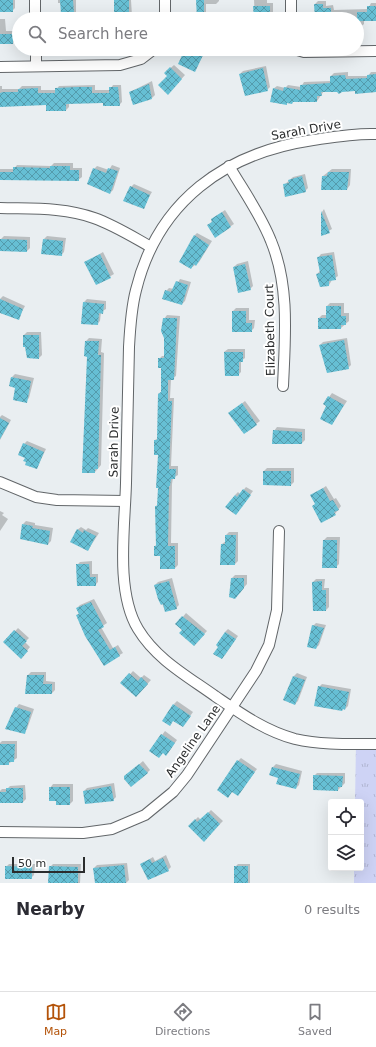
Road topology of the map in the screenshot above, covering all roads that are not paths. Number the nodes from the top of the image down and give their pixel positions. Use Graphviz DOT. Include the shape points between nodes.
graph roads {
  1 [pos="35,0"];
  2 [pos="164,0"];
  3 [pos="291,0"];
  4 [pos="35,12"];
  5 [pos="164,12"];
  6 [pos="291,12"];
  7 [pos="364,51"];
  8 [pos="376,51"];
  9 [pos="36,56"];
  10 [pos="145,56"];
  11 [pos="36,66"];
  12 [pos="0,67"];
  13 [pos="376,134"];
  14 [pos="229,166"];
  15 [pos="0,208"];
  16 [pos="152,247"];
  17 [pos="283,386"];
  18 [pos="0,482"];
  19 [pos="126,501"];
  20 [pos="278,531"];
  21 [pos="232,707"];
  22 [pos="376,744"];
  23 [pos="0,832"];
  1 -- 4 [label="street"];
  2 -- 5 [label="street"];
  3 -- 6 [label="street"];
  7 -- 8 [label="street"];
  9 -- 11 [label="street"];
  10 -- 11 [label="street" via="120,65"];
  11 -- 12 [label="street"];
  13 -- 14 [label="street, Sarah Drive" via="290,143 262,151"];
  14 -- 16 [label="street, Sarah Drive" via="200,186 184,201"];
  14 -- 17 [label="street, Elizabeth Court" via="265,227 278,261 284,297"];
  15 -- 16 [label="street" via="72,212 106,223"];
  16 -- 19 [label="street, Sarah Drive" via="136,289 132,311"];
  18 -- 19 [label="street" via="36,497 57,500"];
  19 -- 21 [label="street, Sarah Drive" via="126,587 129,608 137,628 165,660"];
  20 -- 21 [label="street, Angeline Lane" via="278,588 273,631 256,671"];
  21 -- 22 [label="street, Sarah Drive" via="262,726 295,739 316,743"];
  21 -- 23 [label="street, Angeline Lane" via="187,775 173,792 145,815 132,822 83,833"];
}
